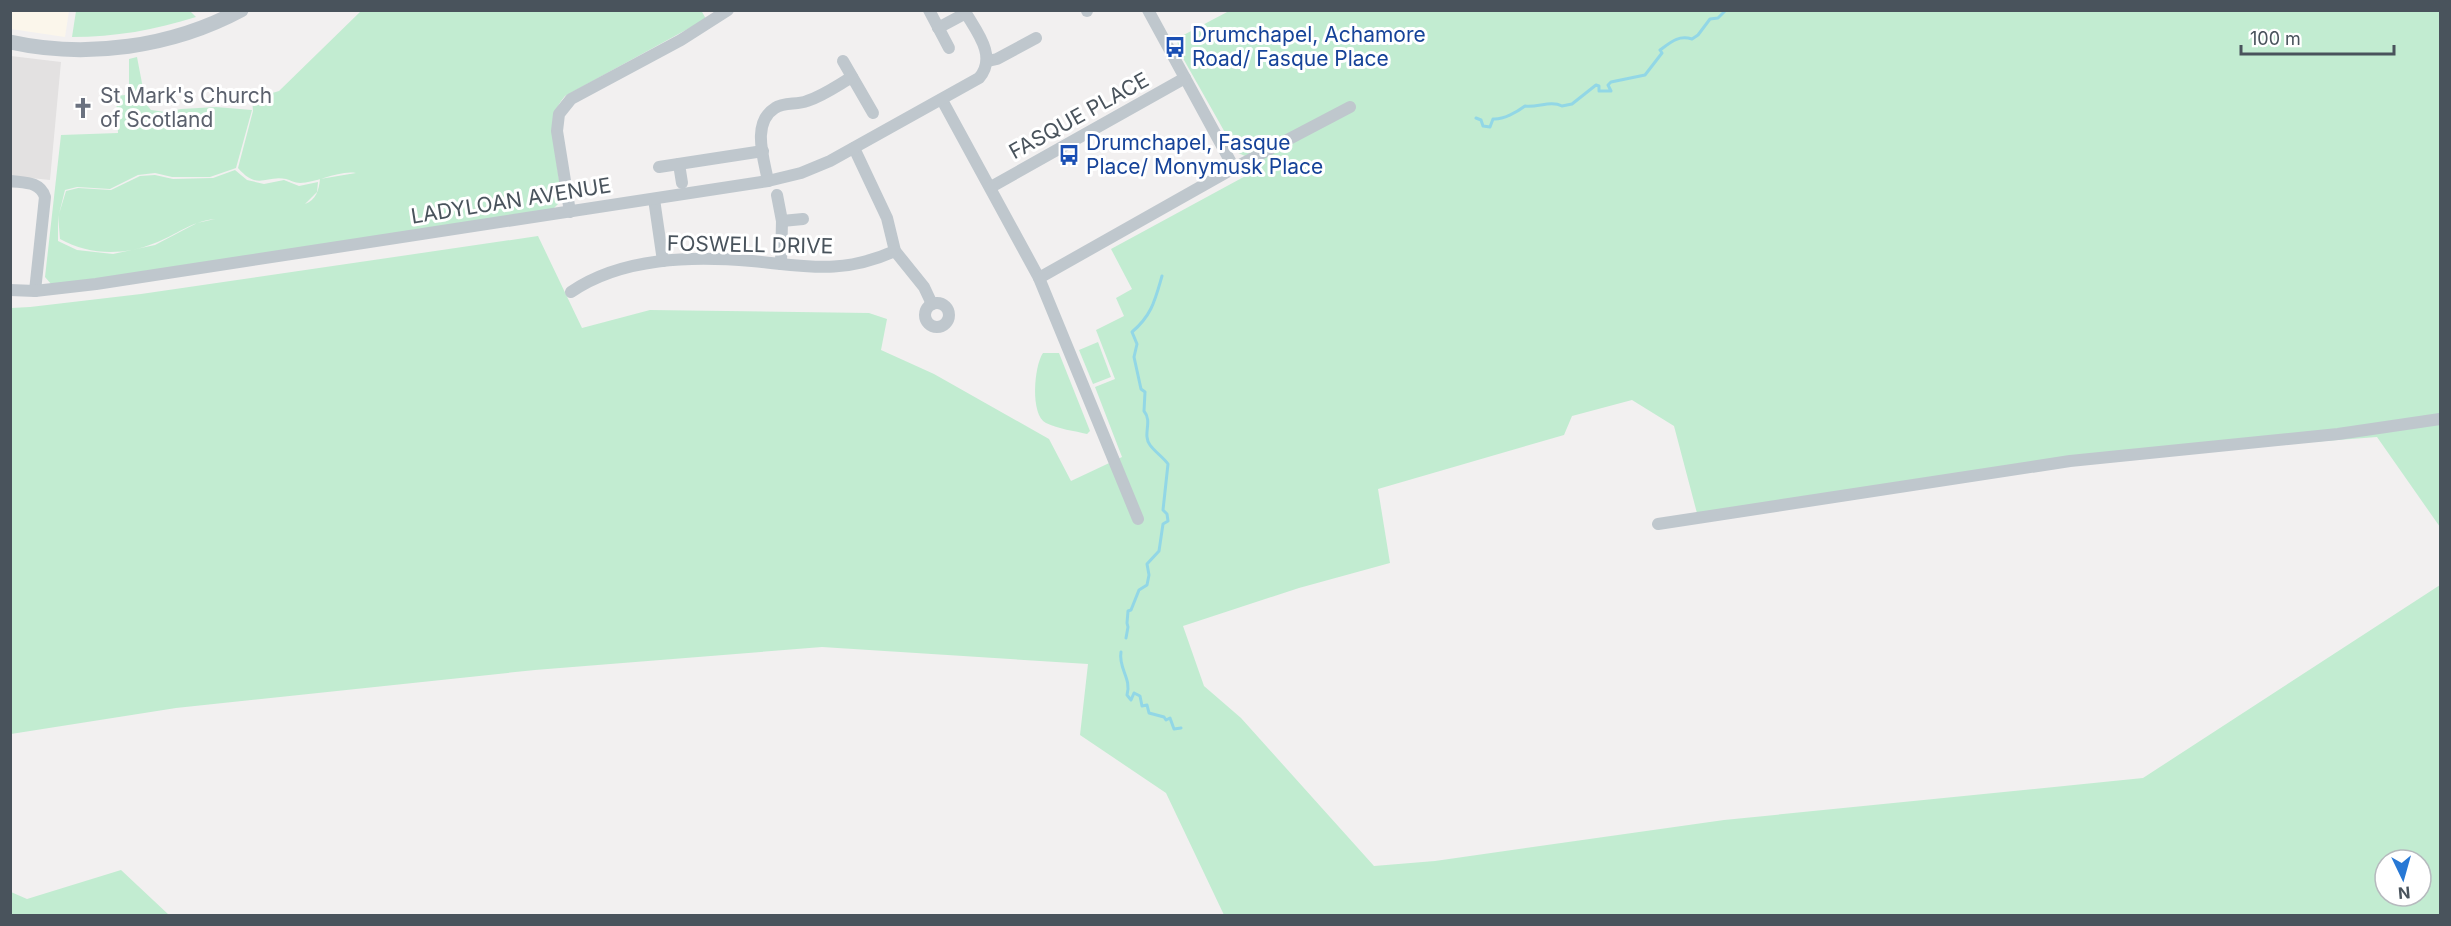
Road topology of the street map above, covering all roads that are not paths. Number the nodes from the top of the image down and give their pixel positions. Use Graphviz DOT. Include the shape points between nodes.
graph roads {
  1 [pos="241,10"];
  2 [pos="728,10"];
  3 [pos="929,10"];
  4 [pos="1148,10"];
  5 [pos="965,12"];
  6 [pos="938,28"];
  7 [pos="1036,38"];
  8 [pos="10,42"];
  9 [pos="949,48"];
  10 [pos="843,61"];
  11 [pos="988,62"];
  12 [pos="852,77"];
  13 [pos="1185,78"];
  14 [pos="942,100"];
  15 [pos="1350,106"];
  16 [pos="873,113"];
  17 [pos="854,148"];
  18 [pos="763,151"];
  19 [pos="679,164"];
  20 [pos="659,167"];
  21 [pos="1234,168"];
  22 [pos="768,181"];
  23 [pos="10,182"];
  24 [pos="682,183"];
  25 [pos="991,187"];
  26 [pos="777,195"];
  27 [pos="654,199"];
  28 [pos="570,212"];
  29 [pos="803,219"];
  30 [pos="782,221"];
  31 [pos="895,251"];
  32 [pos="663,261"];
  33 [pos="781,264"];
  34 [pos="1039,278"];
  35 [pos="10,290"];
  36 [pos="35,291"];
  37 [pos="571,292"];
  38 [pos="932,304"];
  39 [pos="2440,419"];
  40 [pos="1138,519"];
  41 [pos="1658,524"];
  1 -- 8 [label="street" via="181,35 137,45 67,49"];
  2 -- 28 [label="street" via="564,106 557,131"];
  3 -- 6 [label="street"];
  4 -- 13 [label="street"];
  5 -- 6 [label="street"];
  5 -- 11 [label="street"];
  6 -- 9 [label="street"];
  7 -- 11 [label="street"];
  10 -- 12 [label="street"];
  11 -- 14 [label="street, LADYLOAN AVENUE" via="979,78"];
  12 -- 16 [label="street"];
  12 -- 18 [label="street" via="811,100 776,107 763,122"];
  13 -- 21 [label="street"];
  13 -- 25 [label="street, FASQUE PLACE"];
  14 -- 17 [label="street, LADYLOAN AVENUE"];
  14 -- 25 [label="street"];
  15 -- 21 [label="street"];
  17 -- 22 [label="street, LADYLOAN AVENUE" via="812,169"];
  17 -- 31 [label="street" via="887,218"];
  18 -- 19 [label="street"];
  18 -- 22 [label="street"];
  19 -- 20 [label="street"];
  19 -- 24 [label="street"];
  21 -- 34 [label="street"];
  22 -- 27 [label="street, LADYLOAN AVENUE"];
  23 -- 36 [label="street" via="36,185 45,197"];
  25 -- 34 [label="street"];
  26 -- 30 [label="street"];
  27 -- 28 [label="street, LADYLOAN AVENUE"];
  27 -- 32 [label="street"];
  28 -- 36 [label="street, LADYLOAN AVENUE"];
  29 -- 30 [label="street"];
  30 -- 33 [label="street"];
  31 -- 33 [label="street, FOSWELL DRIVE" via="868,262 840,267"];
  31 -- 38 [label="street" via="924,287"];
  32 -- 33 [label="street, FOSWELL DRIVE" via="722,259"];
  32 -- 37 [label="street, FOSWELL DRIVE" via="594,278"];
  34 -- 40 [label="street"];
  35 -- 36 [label="street, LADYLOAN AVENUE"];
  39 -- 41 [label="street" via="2338,435 2070,461"];
}
